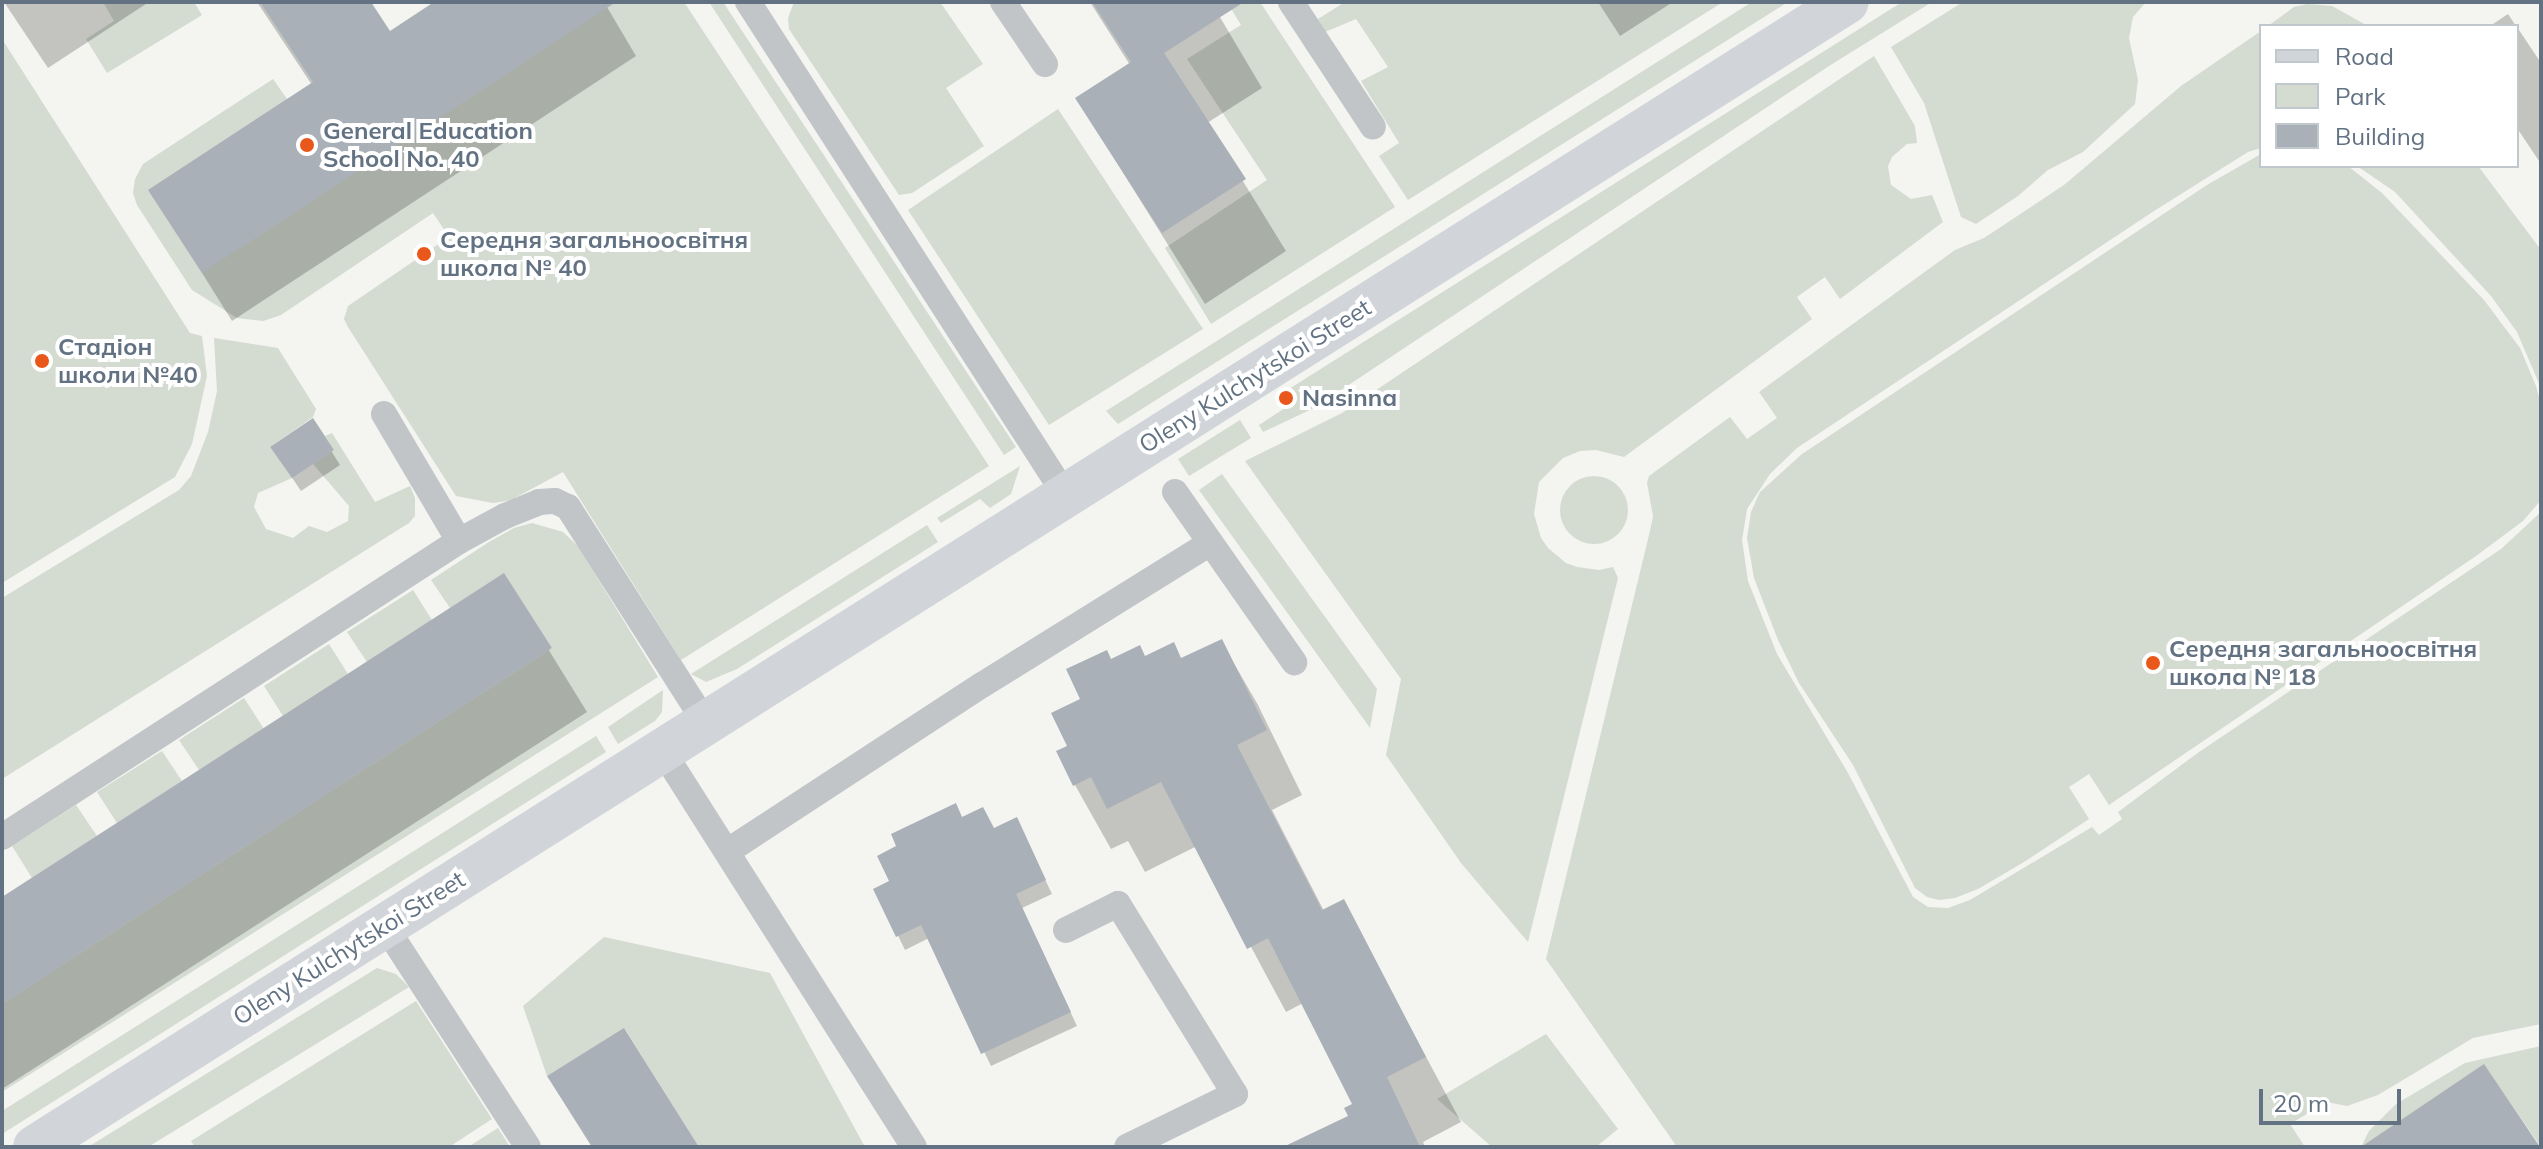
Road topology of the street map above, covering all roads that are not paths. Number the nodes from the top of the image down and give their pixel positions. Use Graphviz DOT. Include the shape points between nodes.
graph roads {
  1 [pos="1003,2"];
  2 [pos="1291,2"];
  3 [pos="1847,2"];
  4 [pos="753,3"];
  5 [pos="1045,64"];
  6 [pos="1373,127"];
  7 [pos="384,414"];
  8 [pos="1175,492"];
  9 [pos="1066,496"];
  10 [pos="459,541"];
  11 [pos="1210,543"];
  12 [pos="1294,662"];
  13 [pos="705,722"];
  14 [pos="662,750"];
  15 [pos="2,837"];
  16 [pos="728,851"];
  17 [pos="385,926"];
  18 [pos="1066,930"];
  19 [pos="35,1147"];
  20 [pos="528,1147"];
  21 [pos="914,1147"];
  22 [pos="1127,1147"];
  1 -- 5 [label="lane"];
  2 -- 6 [label="lane"];
  3 -- 9 [label="street, Oleny Kulchytskoi Street"];
  4 -- 9 [label="lane"];
  7 -- 10 [label="lane"];
  8 -- 11 [label="lane"];
  9 -- 13 [label="street, Oleny Kulchytskoi Street"];
  10 -- 13 [label="lane" via="539,502 568,507"];
  10 -- 15 [label="lane"];
  11 -- 12 [label="lane"];
  11 -- 16 [label="lane"];
  13 -- 14 [label="street, Oleny Kulchytskoi Street"];
  14 -- 16 [label="lane"];
  14 -- 17 [label="street, Oleny Kulchytskoi Street"];
  16 -- 21 [label="lane"];
  17 -- 19 [label="street, Oleny Kulchytskoi Street"];
  17 -- 20 [label="lane"];
  18 -- 22 [label="lane" via="1118,904 1235,1094"];
}
